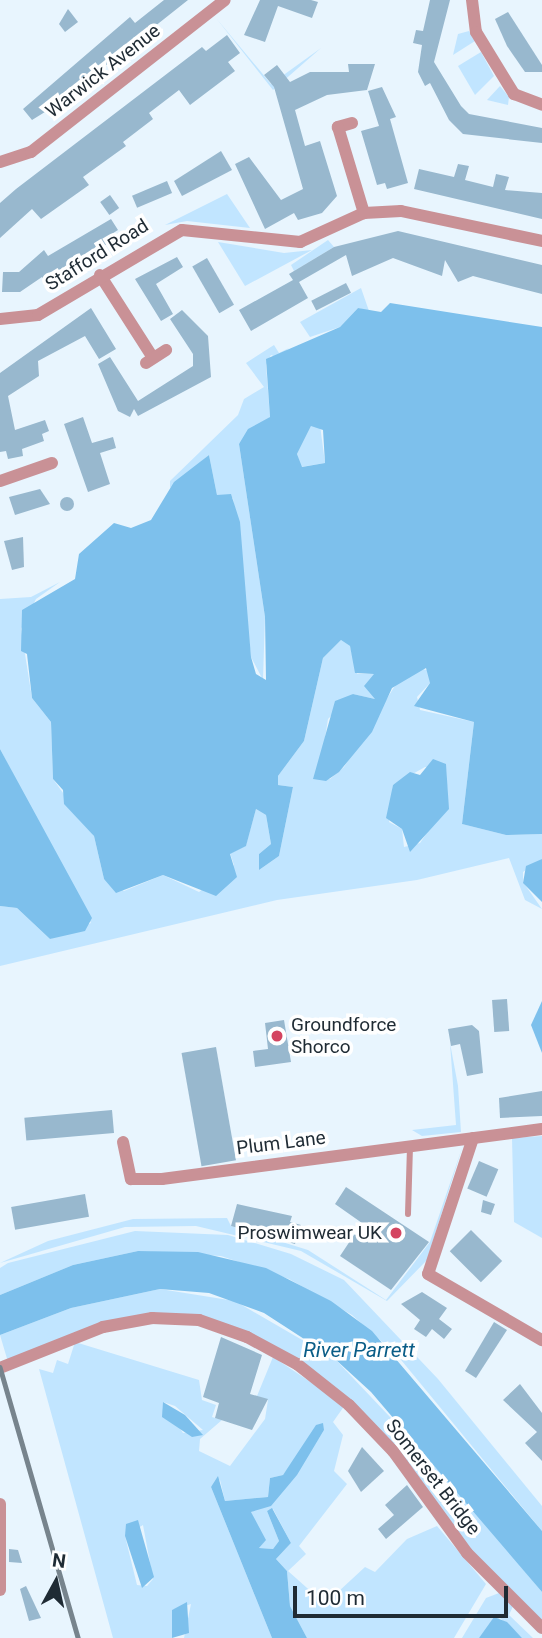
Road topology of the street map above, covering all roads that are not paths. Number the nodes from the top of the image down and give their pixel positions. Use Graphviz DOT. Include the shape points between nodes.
graph roads {
  1 [pos="225,0"];
  2 [pos="472,0"];
  3 [pos="542,105"];
  4 [pos="352,123"];
  5 [pos="0,162"];
  6 [pos="364,213"];
  7 [pos="542,241"];
  8 [pos="100,275"];
  9 [pos="0,319"];
  10 [pos="166,350"];
  11 [pos="52,463"];
  12 [pos="0,481"];
  13 [pos="542,1129"];
  14 [pos="473,1138"];
  15 [pos="123,1142"];
  16 [pos="410,1146"];
  17 [pos="408,1214"];
  18 [pos="542,1340"];
  19 [pos="4,1367"];
  20 [pos="0,1504"];
  21 [pos="0,1590"];
  22 [pos="542,1628"];
  1 -- 5 [label="street, Warwick Avenue" via="31,152"];
  2 -- 3 [label="street" via="476,32 514,94"];
  4 -- 6 [label="street" via="333,128"];
  6 -- 7 [label="street, Stafford Road" via="410,211"];
  6 -- 8 [label="street, Stafford Road" via="300,242 172,232"];
  8 -- 9 [label="street, Stafford Road" via="38,315"];
  8 -- 10 [label="street" via="150,360"];
  11 -- 12 [label="street"];
  13 -- 14 [label="street, Plum Lane"];
  14 -- 16 [label="street, Plum Lane"];
  14 -- 18 [label="street" via="429,1274"];
  15 -- 16 [label="street, Plum Lane" via="131,1179 162,1179"];
  16 -- 17 [label="lane"];
  19 -- 22 [label="street, Somerset Bridge" via="103,1327 152,1318 199,1320 247,1337 298,1364 349,1405 393,1451 467,1553"];
  20 -- 21 [label="street"];
}
